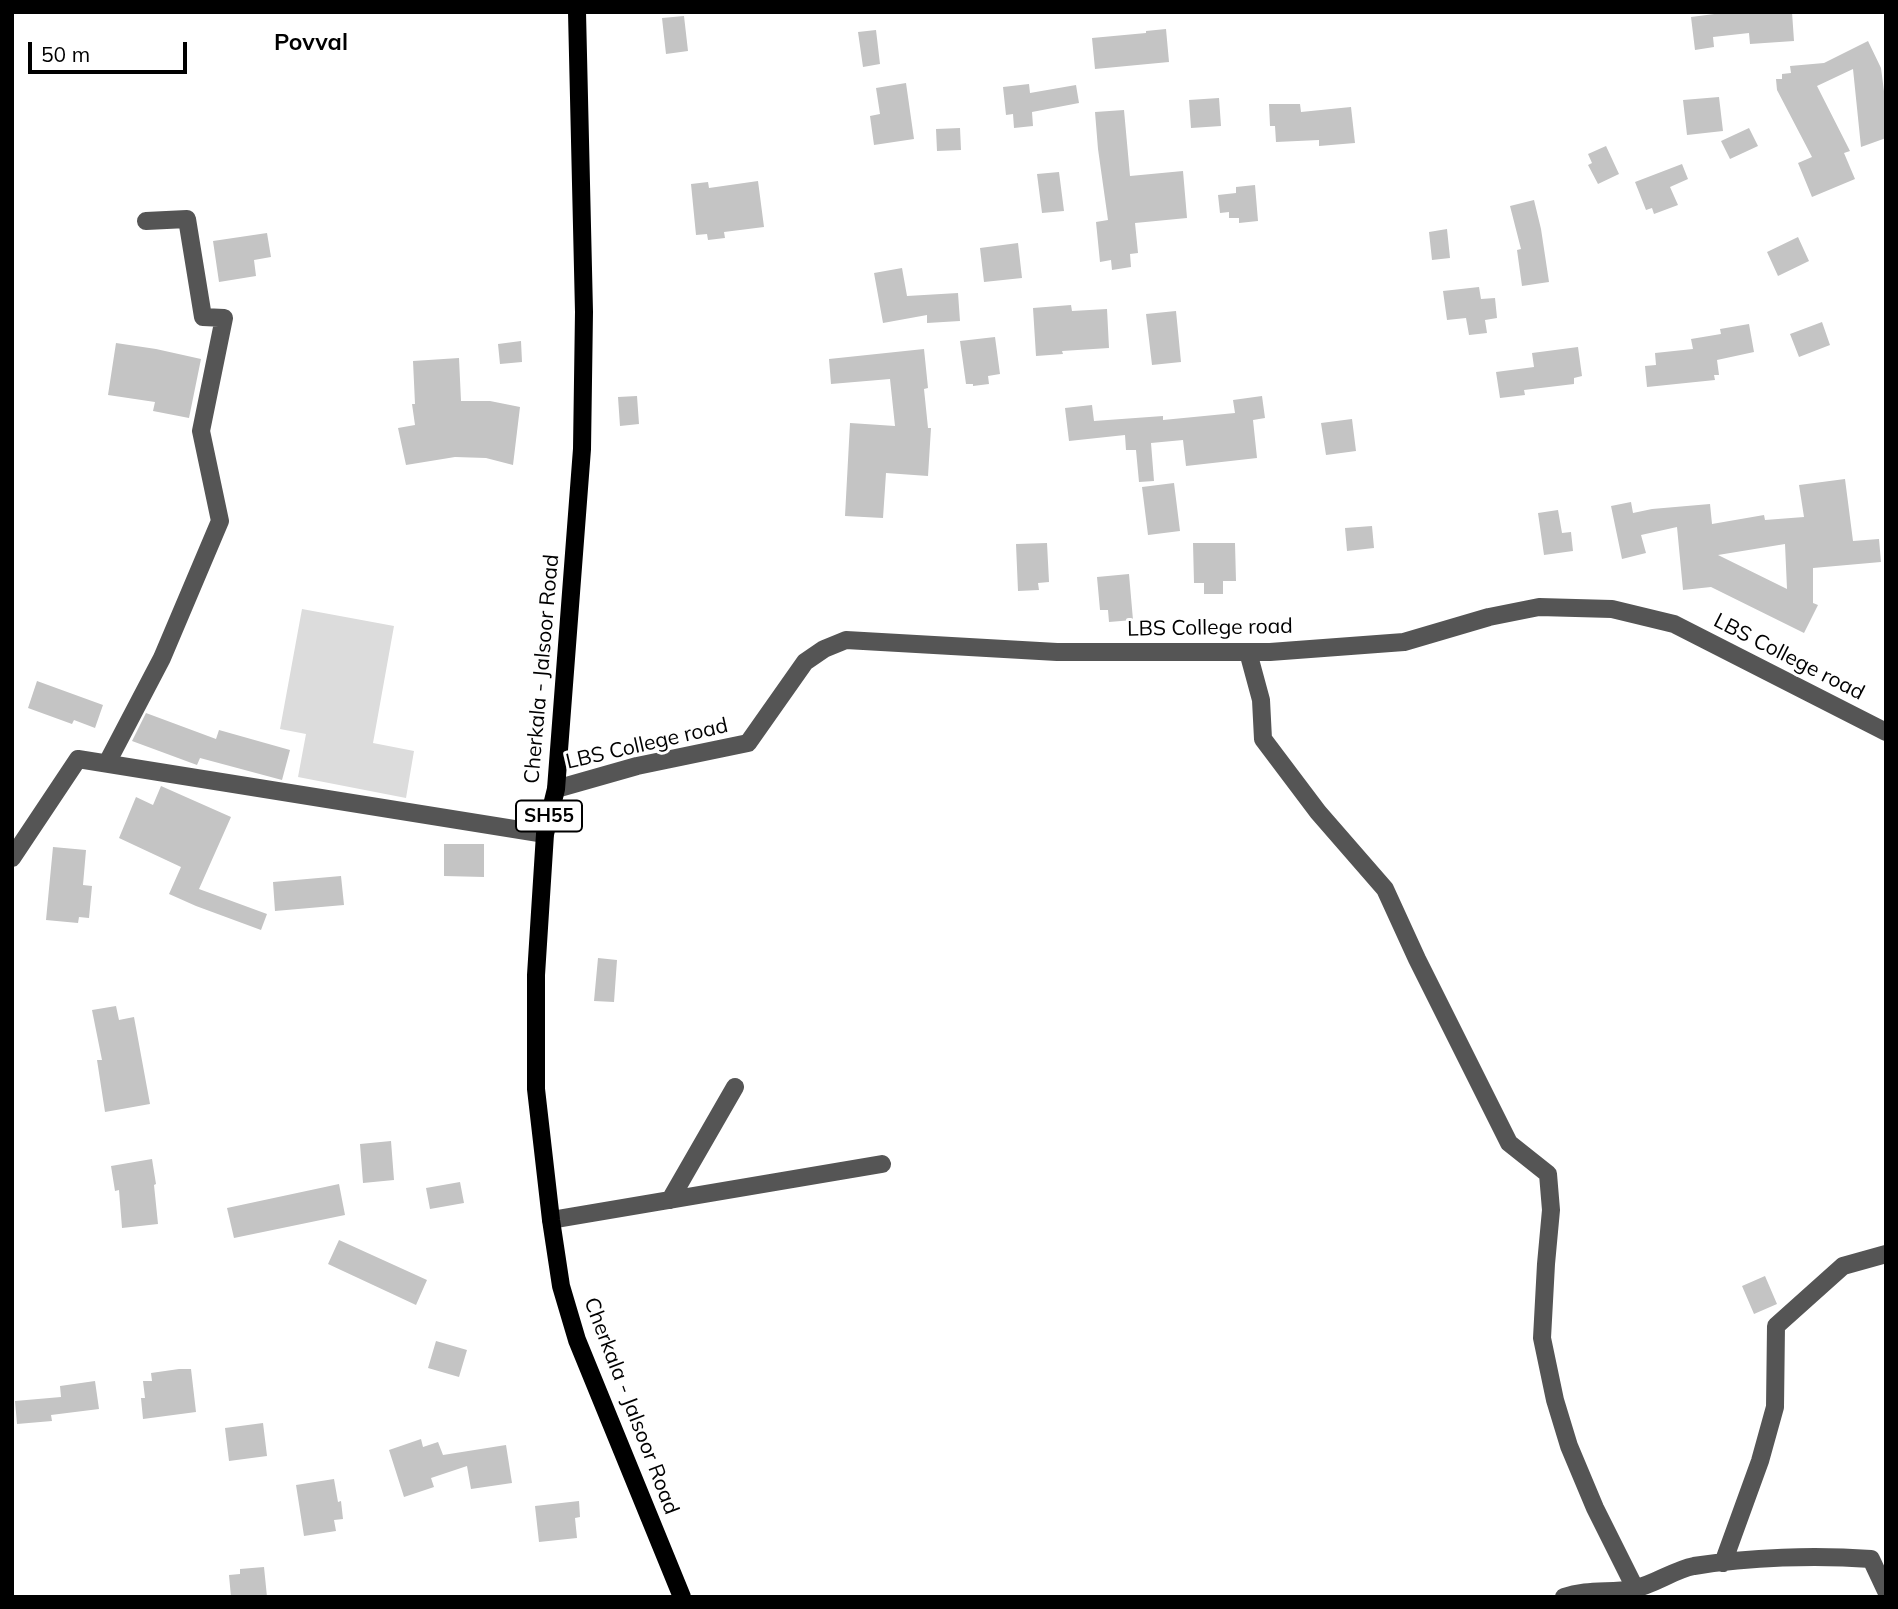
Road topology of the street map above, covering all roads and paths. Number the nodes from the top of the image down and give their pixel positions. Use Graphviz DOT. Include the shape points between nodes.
graph roads {
  1 [pos="577,12"];
  2 [pos="146,221"];
  3 [pos="1248,652"];
  4 [pos="1886,732"];
  5 [pos="107,763"];
  6 [pos="556,789"];
  7 [pos="545,834"];
  8 [pos="12,858"];
  9 [pos="735,1087"];
  10 [pos="882,1164"];
  11 [pos="670,1200"];
  12 [pos="551,1220"];
  13 [pos="1886,1254"];
  14 [pos="1723,1563"];
  15 [pos="1635,1588"];
  16 [pos="1886,1591"];
  17 [pos="682,1597"];
  18 [pos="1564,1597"];
  1 -- 6 [label="main road, Cherkala - Jalsoor Road / SH55" via="584,312 582,449"];
  2 -- 5 [label="street" via="187,219 203,317 224,318 201,431 220,521 162,658"];
  3 -- 4 [label="street, LBS College road" via="1404,642 1539,607 1612,609 1674,624"];
  3 -- 6 [label="street, LBS College road" via="1057,652 846,640 805,662 748,743"];
  3 -- 15 [label="street" via="1261,700 1263,739 1385,889 1509,1143 1548,1174 1551,1210 1542,1338 1555,1400 1595,1508"];
  5 -- 7 [label="street"];
  5 -- 8 [label="street" via="79,759"];
  6 -- 7 [label="main road, Cherkala - Jalsoor Road / SH55"];
  7 -- 12 [label="main road, Cherkala - Jalsoor Road / SH55" via="536,975 536,1089"];
  9 -- 11 [label="street"];
  10 -- 11 [label="street"];
  11 -- 12 [label="street"];
  12 -- 17 [label="main road, Cherkala - Jalsoor Road / SH55" via="561,1286 577,1340"];
  13 -- 14 [label="street" via="1843,1266 1776,1326 1775,1408"];
  14 -- 15 [label="street" via="1691,1566"];
  14 -- 16 [label="street" via="1830,1556 1871,1559"];
  15 -- 18 [label="street"];
}
